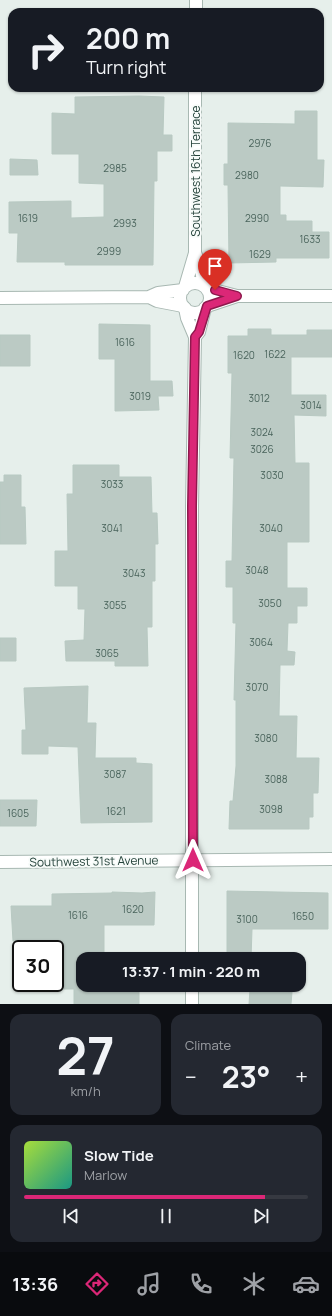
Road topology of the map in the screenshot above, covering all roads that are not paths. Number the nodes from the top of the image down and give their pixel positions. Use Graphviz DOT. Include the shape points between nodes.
graph roads {
  1 [pos="195,92"];
  2 [pos="195,253"];
  3 [pos="205,287"];
  4 [pos="184,288"];
  5 [pos="237,296"];
  6 [pos="332,296"];
  7 [pos="149,297"];
  8 [pos="0,298"];
  9 [pos="184,307"];
  10 [pos="206,307"];
  11 [pos="195,337"];
  12 [pos="332,859"];
  13 [pos="193,860"];
  14 [pos="0,862"];
  15 [pos="192,952"];
  16 [pos="192,992"];
  17 [pos="192,1004"];
  1 -- 2 [label="street, Southwest 16th Terrace"];
  2 -- 3 [label="street, Southwest 16th Terrace"];
  2 -- 4 [label="street, Southwest 16th Terrace"];
  3 -- 4 [label="street" via="194,283"];
  3 -- 5 [label="street"];
  3 -- 10 [label="street" via="210,296"];
  4 -- 7 [label="street"];
  4 -- 9 [label="street" via="180,298"];
  5 -- 6 [label="street"];
  5 -- 10 [label="street"];
  7 -- 8 [label="street"];
  7 -- 9 [label="street"];
  9 -- 10 [label="street" via="197,312"];
  9 -- 11 [label="street"];
  10 -- 11 [label="street" via="199,332"];
  11 -- 13 [label="street" via="192,506"];
  12 -- 13 [label="street, Southwest 31st Avenue"];
  13 -- 14 [label="street, Southwest 31st Avenue"];
  13 -- 15 [label="street"];
  16 -- 17 [label="street"];
}
